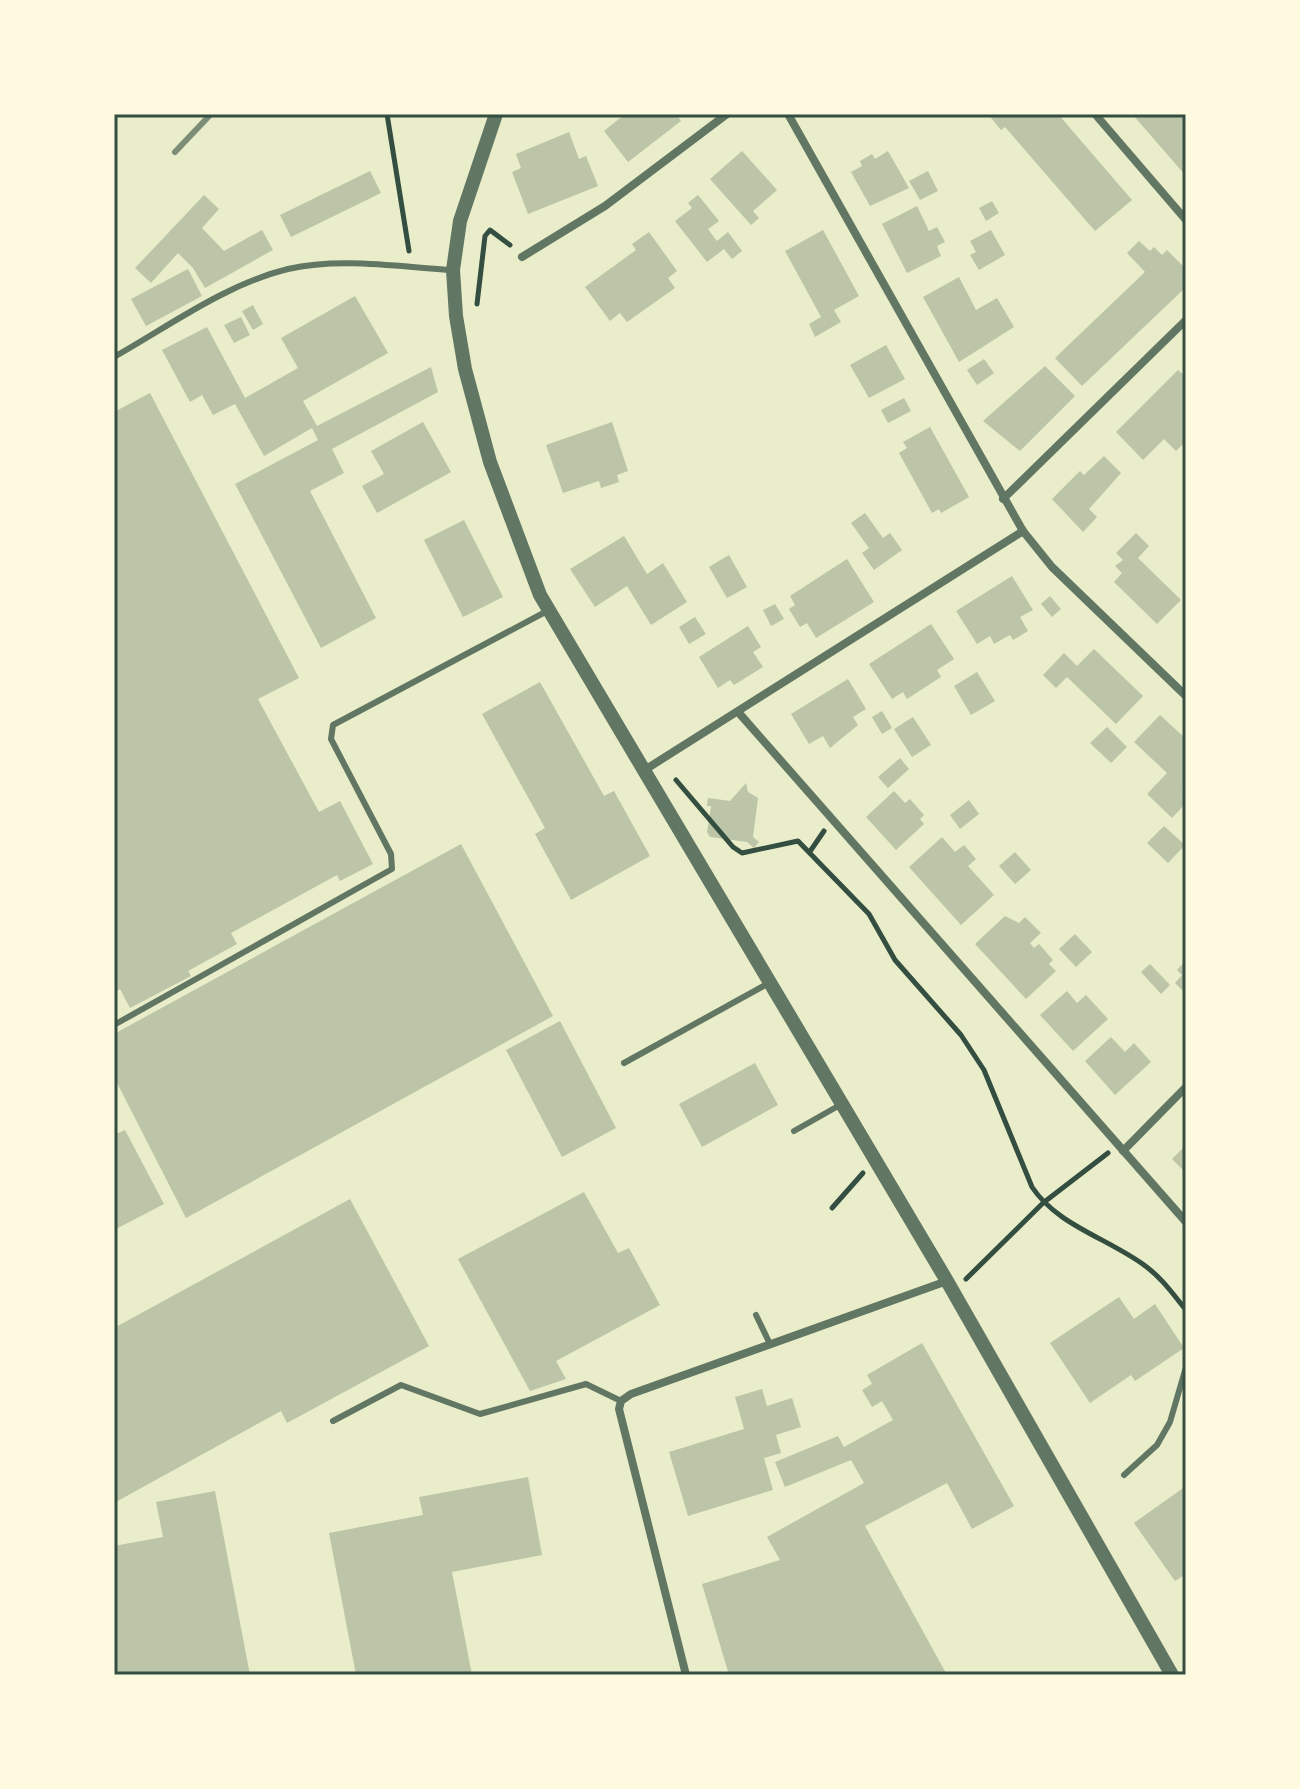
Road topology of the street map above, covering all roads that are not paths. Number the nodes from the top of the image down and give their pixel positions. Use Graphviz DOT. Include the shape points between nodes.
graph roads {
  1 [pos="496,114"];
  2 [pos="727,114"];
  3 [pos="788,114"];
  4 [pos="1095,114"];
  5 [pos="1186,220"];
  6 [pos="522,257"];
  7 [pos="453,270"];
  8 [pos="1186,320"];
  9 [pos="114,357"];
  10 [pos="1003,499"];
  11 [pos="1023,531"];
  12 [pos="549,610"];
  13 [pos="1186,696"];
  14 [pos="739,713"];
  15 [pos="642,771"];
  16 [pos="769,983"];
  17 [pos="114,1025"];
  18 [pos="624,1063"];
  19 [pos="1186,1087"];
  20 [pos="841,1104"];
  21 [pos="794,1131"];
  22 [pos="1121,1148"];
  23 [pos="1186,1222"];
  24 [pos="950,1286"];
  25 [pos="756,1315"];
  26 [pos="770,1344"];
  27 [pos="1186,1367"];
  28 [pos="621,1401"];
  29 [pos="333,1421"];
  30 [pos="1124,1475"];
  31 [pos="686,1675"];
  32 [pos="1172,1675"];
  1 -- 7 [label="street" via="460,221"];
  2 -- 6 [label="street" via="605,206"];
  3 -- 10 [label="street"];
  4 -- 5 [label="street"];
  7 -- 9 [label="lane" via="330,264 289,269 245,284"];
  7 -- 12 [label="street" via="460,345 490,462"];
  8 -- 10 [label="street"];
  10 -- 11 [label="street"];
  11 -- 13 [label="street" via="1052,567"];
  11 -- 14 [label="street"];
  12 -- 15 [label="street"];
  12 -- 17 [label="lane" via="333,725 331,739 391,854 392,869"];
  14 -- 15 [label="street"];
  14 -- 22 [label="street"];
  15 -- 16 [label="street"];
  16 -- 18 [label="lane"];
  16 -- 20 [label="street"];
  19 -- 22 [label="street"];
  20 -- 21 [label="lane"];
  20 -- 24 [label="street"];
  22 -- 23 [label="street"];
  24 -- 26 [label="street"];
  24 -- 32 [label="street"];
  25 -- 26 [label="lane"];
  26 -- 28 [label="street"];
  27 -- 30 [label="lane" via="1170,1422 1157,1445"];
  28 -- 29 [label="lane" via="586,1384 480,1414 401,1385"];
  28 -- 31 [label="street"];
}
